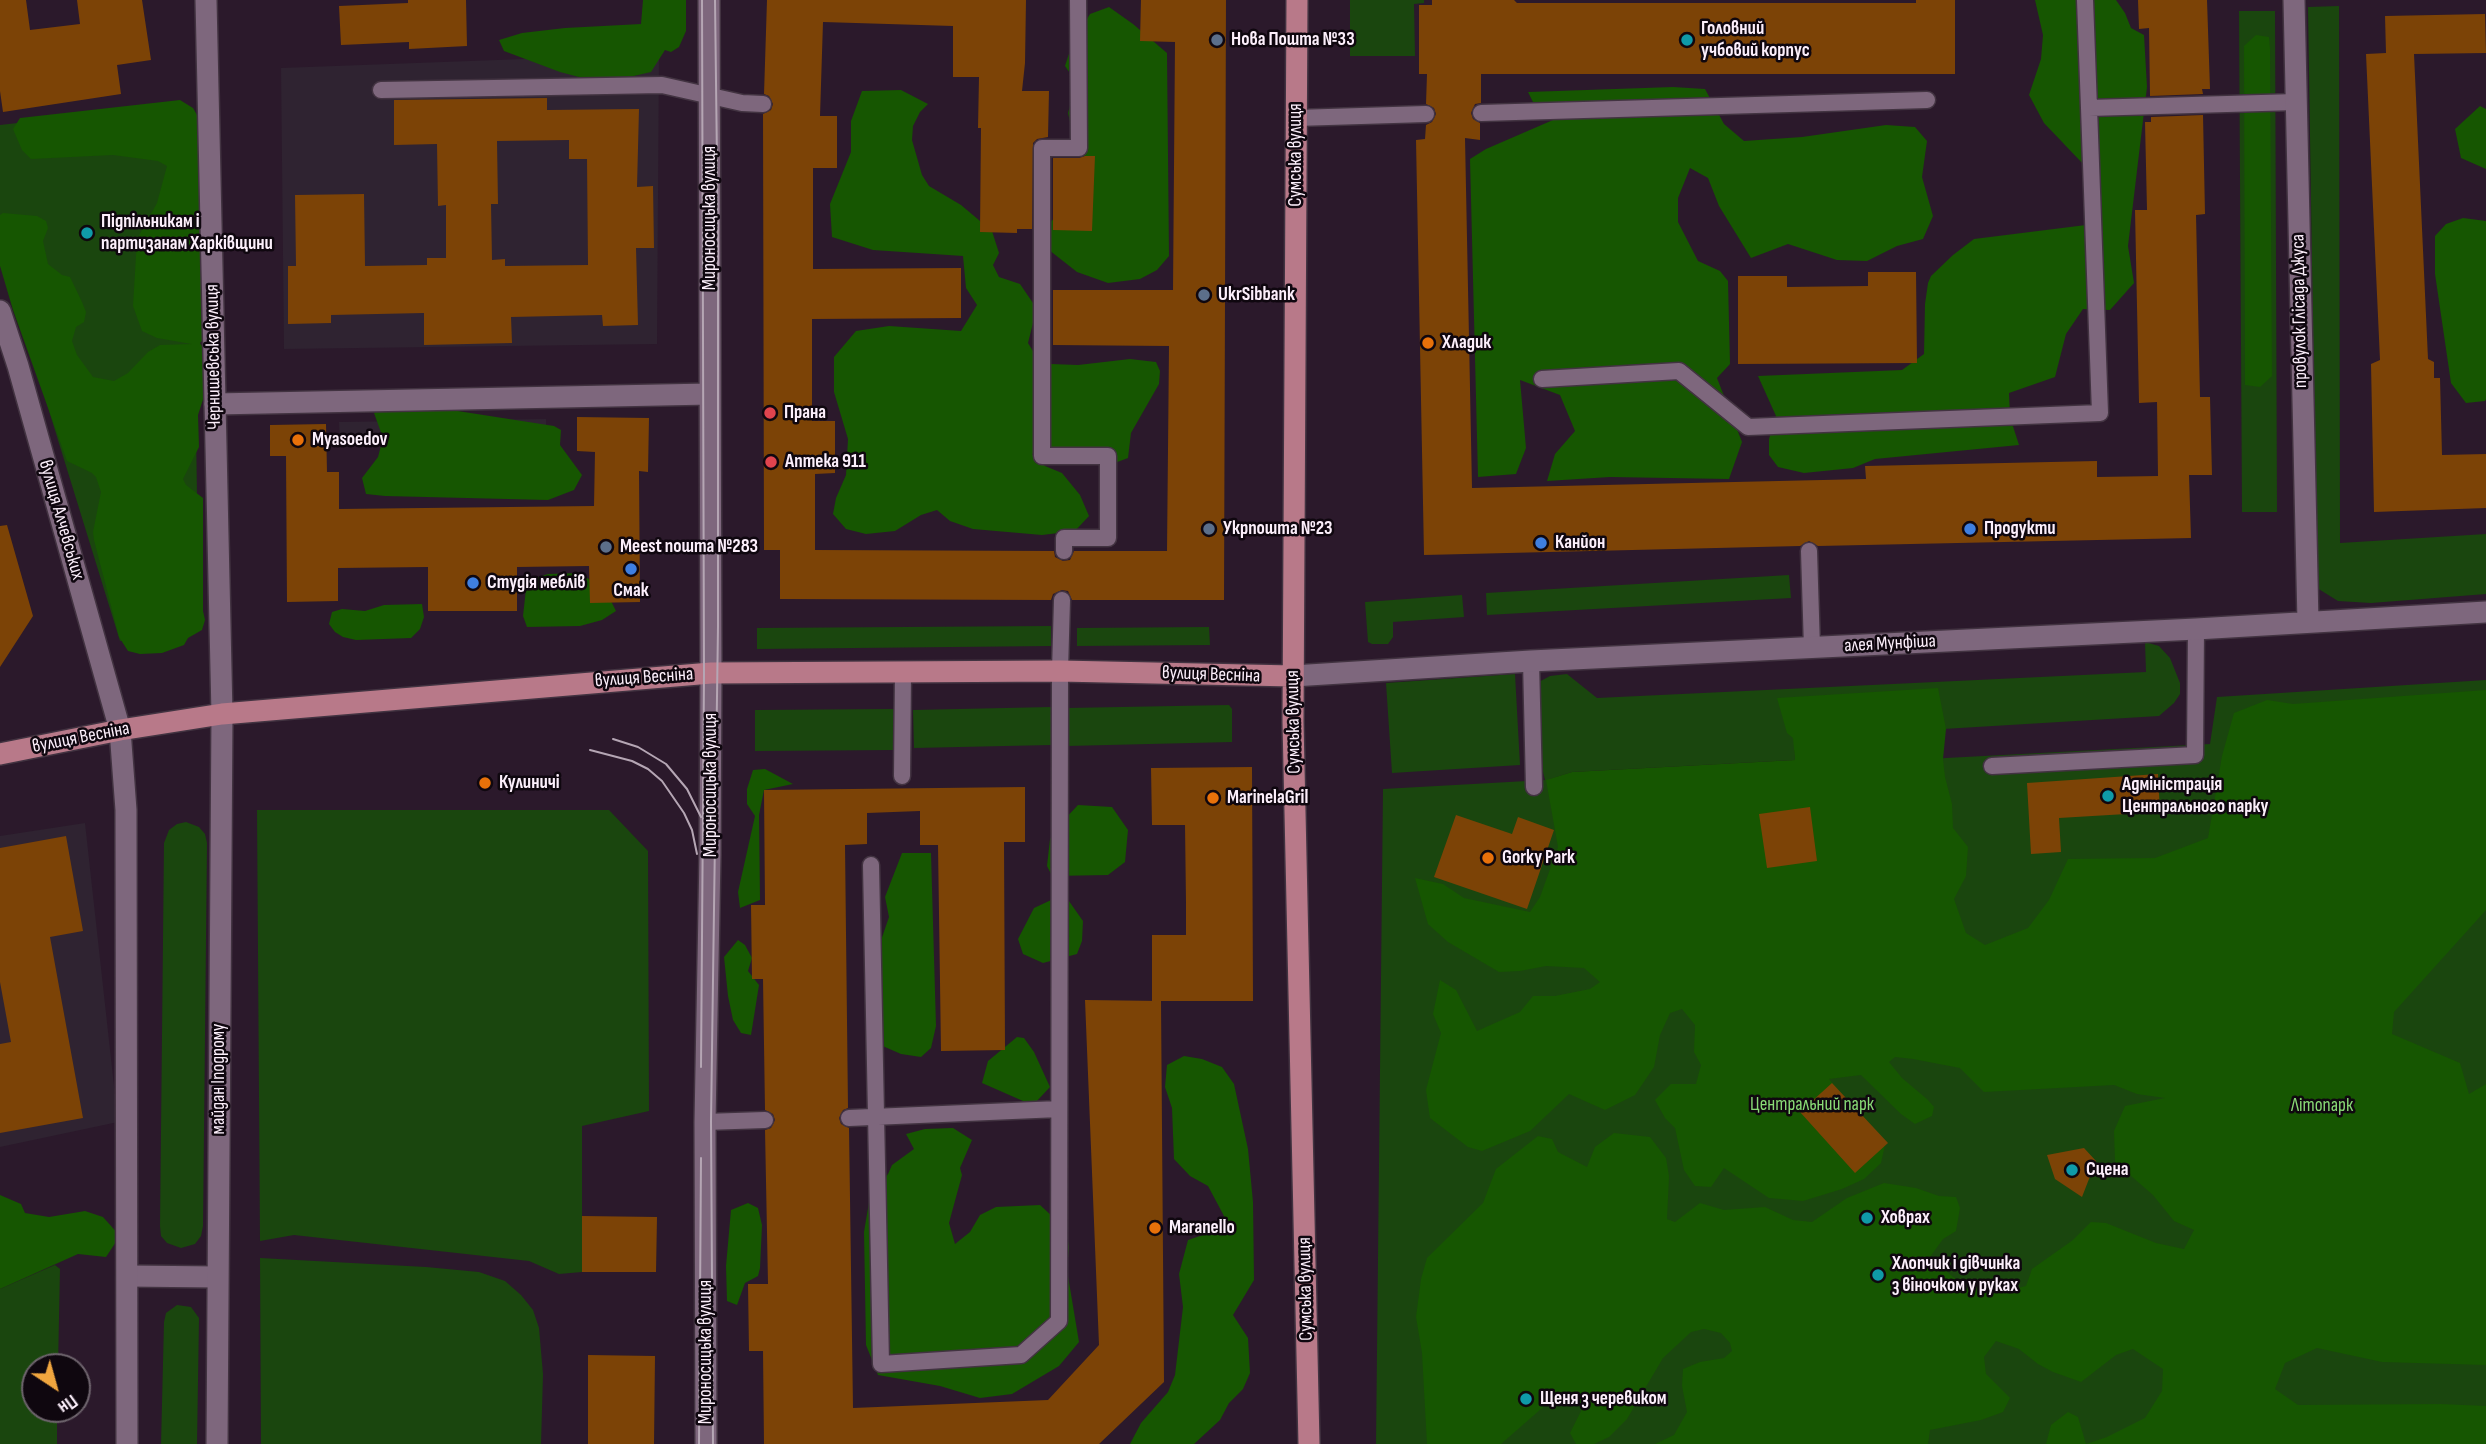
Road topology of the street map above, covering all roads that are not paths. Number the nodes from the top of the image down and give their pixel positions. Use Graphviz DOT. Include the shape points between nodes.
graph roads {
  1 [pos="205,0"];
  2 [pos="709,0"];
  3 [pos="1078,0"];
  4 [pos="1297,0"];
  5 [pos="2085,0"];
  6 [pos="2294,0"];
  7 [pos="381,90"];
  8 [pos="710,95"];
  9 [pos="1927,100"];
  10 [pos="2296,102"];
  11 [pos="763,104"];
  12 [pos="2090,108"];
  13 [pos="1481,113"];
  14 [pos="1426,114"];
  15 [pos="1296,118"];
  16 [pos="0,312"];
  17 [pos="1542,379"];
  18 [pos="710,394"];
  19 [pos="215,404"];
  20 [pos="1064,551"];
  21 [pos="1809,551"];
  22 [pos="1062,600"];
  23 [pos="2486,612"];
  24 [pos="2308,622"];
  25 [pos="2196,629"];
  26 [pos="1812,648"];
  27 [pos="1531,661"];
  28 [pos="1060,671"];
  29 [pos="711,673"];
  30 [pos="903,673"];
  31 [pos="1293,676"];
  32 [pos="222,714"];
  33 [pos="120,730"];
  34 [pos="0,754"];
  35 [pos="1992,766"];
  36 [pos="902,776"];
  37 [pos="1534,787"];
  38 [pos="871,865"];
  39 [pos="1059,1109"];
  40 [pos="875,1116"];
  41 [pos="849,1118"];
  42 [pos="765,1120"];
  43 [pos="705,1122"];
  44 [pos="128,1276"];
  45 [pos="218,1277"];
  46 [pos="127,1444"];
  47 [pos="216,1444"];
  48 [pos="706,1444"];
  49 [pos="1309,1444"];
  1 -- 19 [label="street, Чернишевська вулиця"];
  2 -- 8 [label="street, Мироносицька вулиця"];
  3 -- 20 [label="lane" via="1079,148 1042,148 1042,456 1108,456 1108,538 1064,538"];
  4 -- 15 [label="main road, Сумська вулиця"];
  5 -- 12 [label="lane"];
  6 -- 10 [label="street, провулок Глісада Джуса"];
  7 -- 8 [label="lane" via="639,84"];
  8 -- 11 [label="lane"];
  8 -- 18 [label="street, Мироносицька вулиця"];
  9 -- 13 [label="lane"];
  10 -- 12 [label="lane"];
  10 -- 24 [label="street, провулок Глісада Джуса"];
  12 -- 17 [label="lane" via="2100,413 1748,427 1679,371"];
  14 -- 15 [label="lane"];
  15 -- 31 [label="main road, Сумська вулиця"];
  16 -- 33 [label="street, вулиця Алчевських"];
  18 -- 19 [label="street"];
  18 -- 29 [label="street, Мироносицька вулиця"];
  19 -- 32 [label="street, Чернишевська вулиця"];
  21 -- 26 [label="lane"];
  22 -- 28 [label="lane"];
  23 -- 24 [label="street, алея Мунфіша"];
  24 -- 25 [label="street, алея Мунфіша"];
  25 -- 26 [label="street, алея Мунфіша"];
  25 -- 35 [label="lane" via="2195,755"];
  26 -- 27 [label="street, алея Мунфіша"];
  27 -- 31 [label="street, алея Мунфіша"];
  27 -- 37 [label="lane"];
  28 -- 30 [label="main road, вулиця Весніна"];
  28 -- 31 [label="main road, вулиця Весніна"];
  28 -- 39 [label="lane"];
  29 -- 30 [label="main road, вулиця Весніна"];
  29 -- 32 [label="main road, вулиця Весніна"];
  29 -- 43 [label="street, Мироносицька вулиця"];
  30 -- 36 [label="lane"];
  31 -- 49 [label="main road, Сумська вулиця"];
  32 -- 33 [label="main road, вулиця Весніна"];
  32 -- 45 [label="street, майдан Іподрому"];
  33 -- 34 [label="main road, вулиця Весніна"];
  33 -- 44 [label="street" via="126,810"];
  38 -- 40 [label="lane"];
  39 -- 40 [label="lane"];
  39 -- 40 [label="lane" via="1059,1321 1021,1355 881,1364"];
  40 -- 41 [label="lane"];
  42 -- 43 [label="lane"];
  43 -- 48 [label="street, Мироносицька вулиця"];
  44 -- 45 [label="street"];
  44 -- 46 [label="street"];
  45 -- 47 [label="street, майдан Іподрому"];
}
